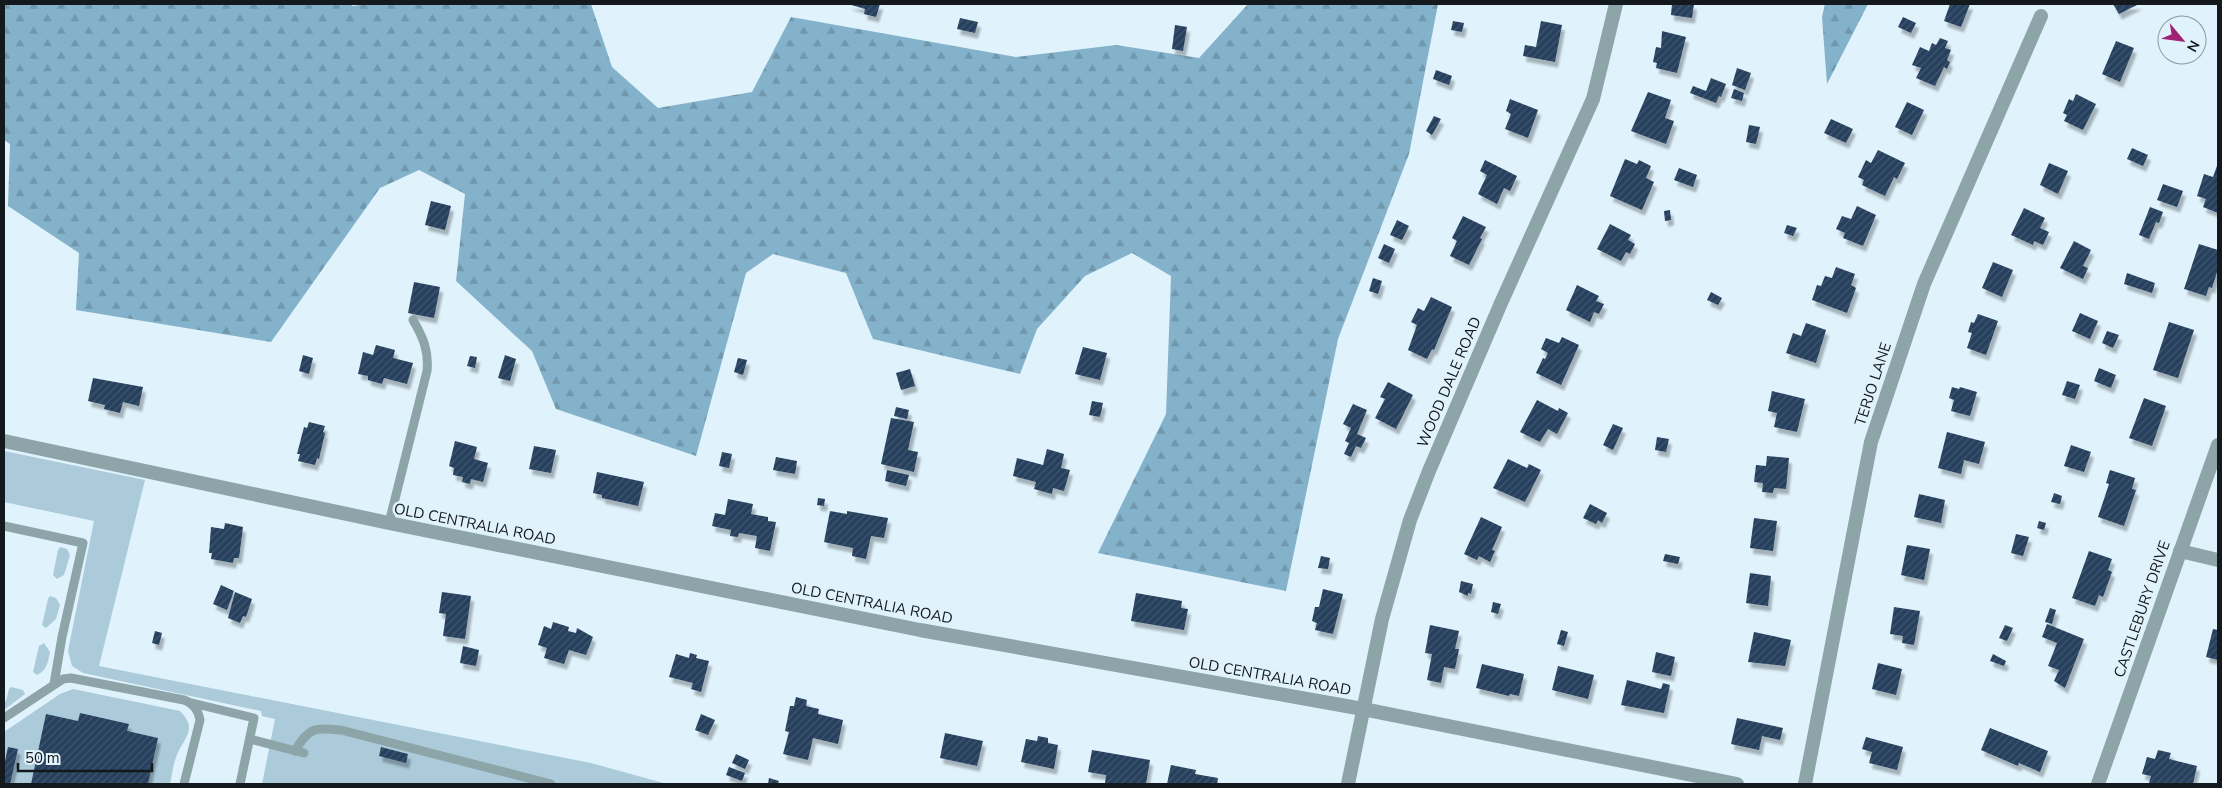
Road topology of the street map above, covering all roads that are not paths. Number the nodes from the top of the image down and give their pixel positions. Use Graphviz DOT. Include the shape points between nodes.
graph roads {
  1 [pos="1616,4"];
  2 [pos="2041,16"];
  3 [pos="412,320"];
  4 [pos="4,441"];
  5 [pos="2218,444"];
  6 [pos="388,523"];
  7 [pos="4,526"];
  8 [pos="2180,551"];
  9 [pos="2218,560"];
  10 [pos="54,684"];
  11 [pos="191,703"];
  12 [pos="1363,709"];
  13 [pos="4,718"];
  14 [pos="250,739"];
  15 [pos="184,784"];
  16 [pos="240,784"];
  17 [pos="551,784"];
  18 [pos="1348,784"];
  19 [pos="1737,784"];
  20 [pos="1805,784"];
  21 [pos="2098,784"];
  1 -- 12 [label="street, WOOD DALE ROAD" via="1593,99 1497,312 1410,520 1382,620"];
  2 -- 20 [label="street, TERJO LANE" via="1924,284 1871,442"];
  3 -- 6 [label="lane" via="422,334 427,371"];
  4 -- 6 [label="street, OLD CENTRALIA ROAD"];
  5 -- 8 [label="street, CASTLEBURY DRIVE"];
  6 -- 12 [label="street, OLD CENTRALIA ROAD" via="920,630"];
  7 -- 10 [label="lane" via="83,543"];
  8 -- 9 [label="street"];
  8 -- 21 [label="street, CASTLEBURY DRIVE"];
  10 -- 11 [label="lane" via="71,678"];
  10 -- 13 [label="lane"];
  11 -- 14 [label="lane" via="254,718"];
  11 -- 15 [label="lane" via="200,720"];
  12 -- 18 [label="street, WOOD DALE ROAD"];
  12 -- 19 [label="street, OLD CENTRALIA ROAD"];
  14 -- 16 [label="lane"];
  14 -- 17 [label="lane" via="300,752 302,740 310,731 317,728 342,730"];
}
